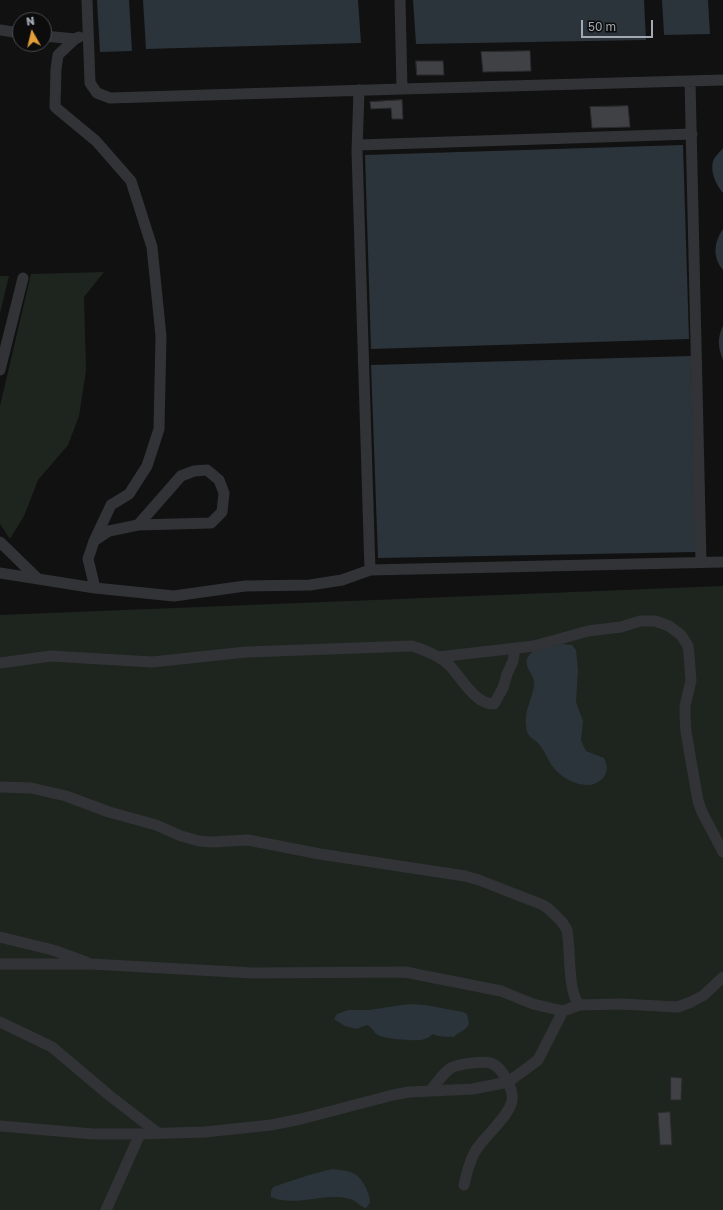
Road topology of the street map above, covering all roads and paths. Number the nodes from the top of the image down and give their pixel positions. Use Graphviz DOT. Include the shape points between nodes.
graph roads {
  1 [pos="87,0"];
  2 [pos="400,0"];
  3 [pos="0,30"];
  4 [pos="12,32"];
  5 [pos="88,35"];
  6 [pos="52,37"];
  7 [pos="75,39"];
  8 [pos="723,80"];
  9 [pos="690,81"];
  10 [pos="402,89"];
  11 [pos="359,90"];
  12 [pos="692,134"];
  13 [pos="358,145"];
  14 [pos="23,278"];
  15 [pos="0,370"];
  16 [pos="138,525"];
  17 [pos="94,541"];
  18 [pos="0,542"];
  19 [pos="701,562"];
  20 [pos="723,562"];
  21 [pos="370,570"];
  22 [pos="0,573"];
  23 [pos="37,578"];
  24 [pos="95,588"];
  25 [pos="515,648"];
  26 [pos="438,657"];
  27 [pos="0,663"];
  28 [pos="0,787"];
  29 [pos="723,852"];
  30 [pos="0,936"];
  31 [pos="0,964"];
  32 [pos="91,964"];
  33 [pos="723,977"];
  34 [pos="579,1005"];
  35 [pos="563,1011"];
  36 [pos="0,1022"];
  37 [pos="508,1082"];
  38 [pos="430,1091"];
  39 [pos="0,1126"];
  40 [pos="158,1133"];
  41 [pos="140,1134"];
  42 [pos="464,1185"];
  43 [pos="106,1210"];
  1 -- 5 [label="lane"];
  2 -- 10 [label="lane"];
  3 -- 4 [label="lane"];
  5 -- 7 [label="lane"];
  5 -- 11 [label="lane" via="90,83 97,93 110,98"];
  6 -- 7 [label="lane"];
  7 -- 17 [label="lane" via="58,55 55,107 96,141 131,181 152,247 161,336 160,429 147,466 129,494 111,505"];
  8 -- 9 [label="lane"];
  9 -- 10 [label="lane"];
  9 -- 12 [label="lane"];
  10 -- 11 [label="lane"];
  11 -- 13 [label="lane"];
  12 -- 13 [label="lane"];
  12 -- 19 [label="lane"];
  13 -- 21 [label="lane"];
  14 -- 15 [label="lane"];
  16 -- 16 [label="lane" via="211,523 222,512 224,493 219,480 207,470 181,476"];
  16 -- 17 [label="lane" via="109,531"];
  17 -- 24 [label="lane" via="88,559"];
  18 -- 23 [label="lane"];
  19 -- 20 [label="lane"];
  19 -- 21 [label="lane"];
  21 -- 24 [label="lane" via="342,580 310,585 245,586 174,596"];
  22 -- 23 [label="lane"];
  23 -- 24 [label="lane"];
  25 -- 26 [label="lane"];
  25 -- 26 [label="lane" via="503,688 494,704 488,704 464,686 450,666"];
  25 -- 29 [label="lane" via="648,620 669,626 681,635 688,646 690,662 690,688 685,715 698,801"];
  26 -- 27 [label="lane" via="423,649 404,646 246,652 152,662 51,656"];
  28 -- 34 [label="lane" via="31,788 66,796 199,841 248,840 320,854 465,876 537,902 550,910 567,930 573,987"];
  30 -- 32 [label="lane" via="53,950"];
  31 -- 32 [label="lane"];
  32 -- 35 [label="lane" via="253,972 405,972 501,991 533,1004"];
  33 -- 34 [label="lane" via="704,995 678,1007"];
  34 -- 35 [label="lane"];
  35 -- 37 [label="lane" via="538,1060"];
  36 -- 40 [label="lane" via="52,1047"];
  37 -- 38 [label="lane" via="473,1089"];
  37 -- 38 [label="lane" via="495,1065 458,1065 445,1073"];
  37 -- 42 [label="lane" via="512,1102 475,1151"];
  38 -- 40 [label="lane" via="392,1095 272,1125 206,1132"];
  39 -- 41 [label="lane" via="92,1134"];
  40 -- 41 [label="lane"];
  41 -- 43 [label="lane"];
}
